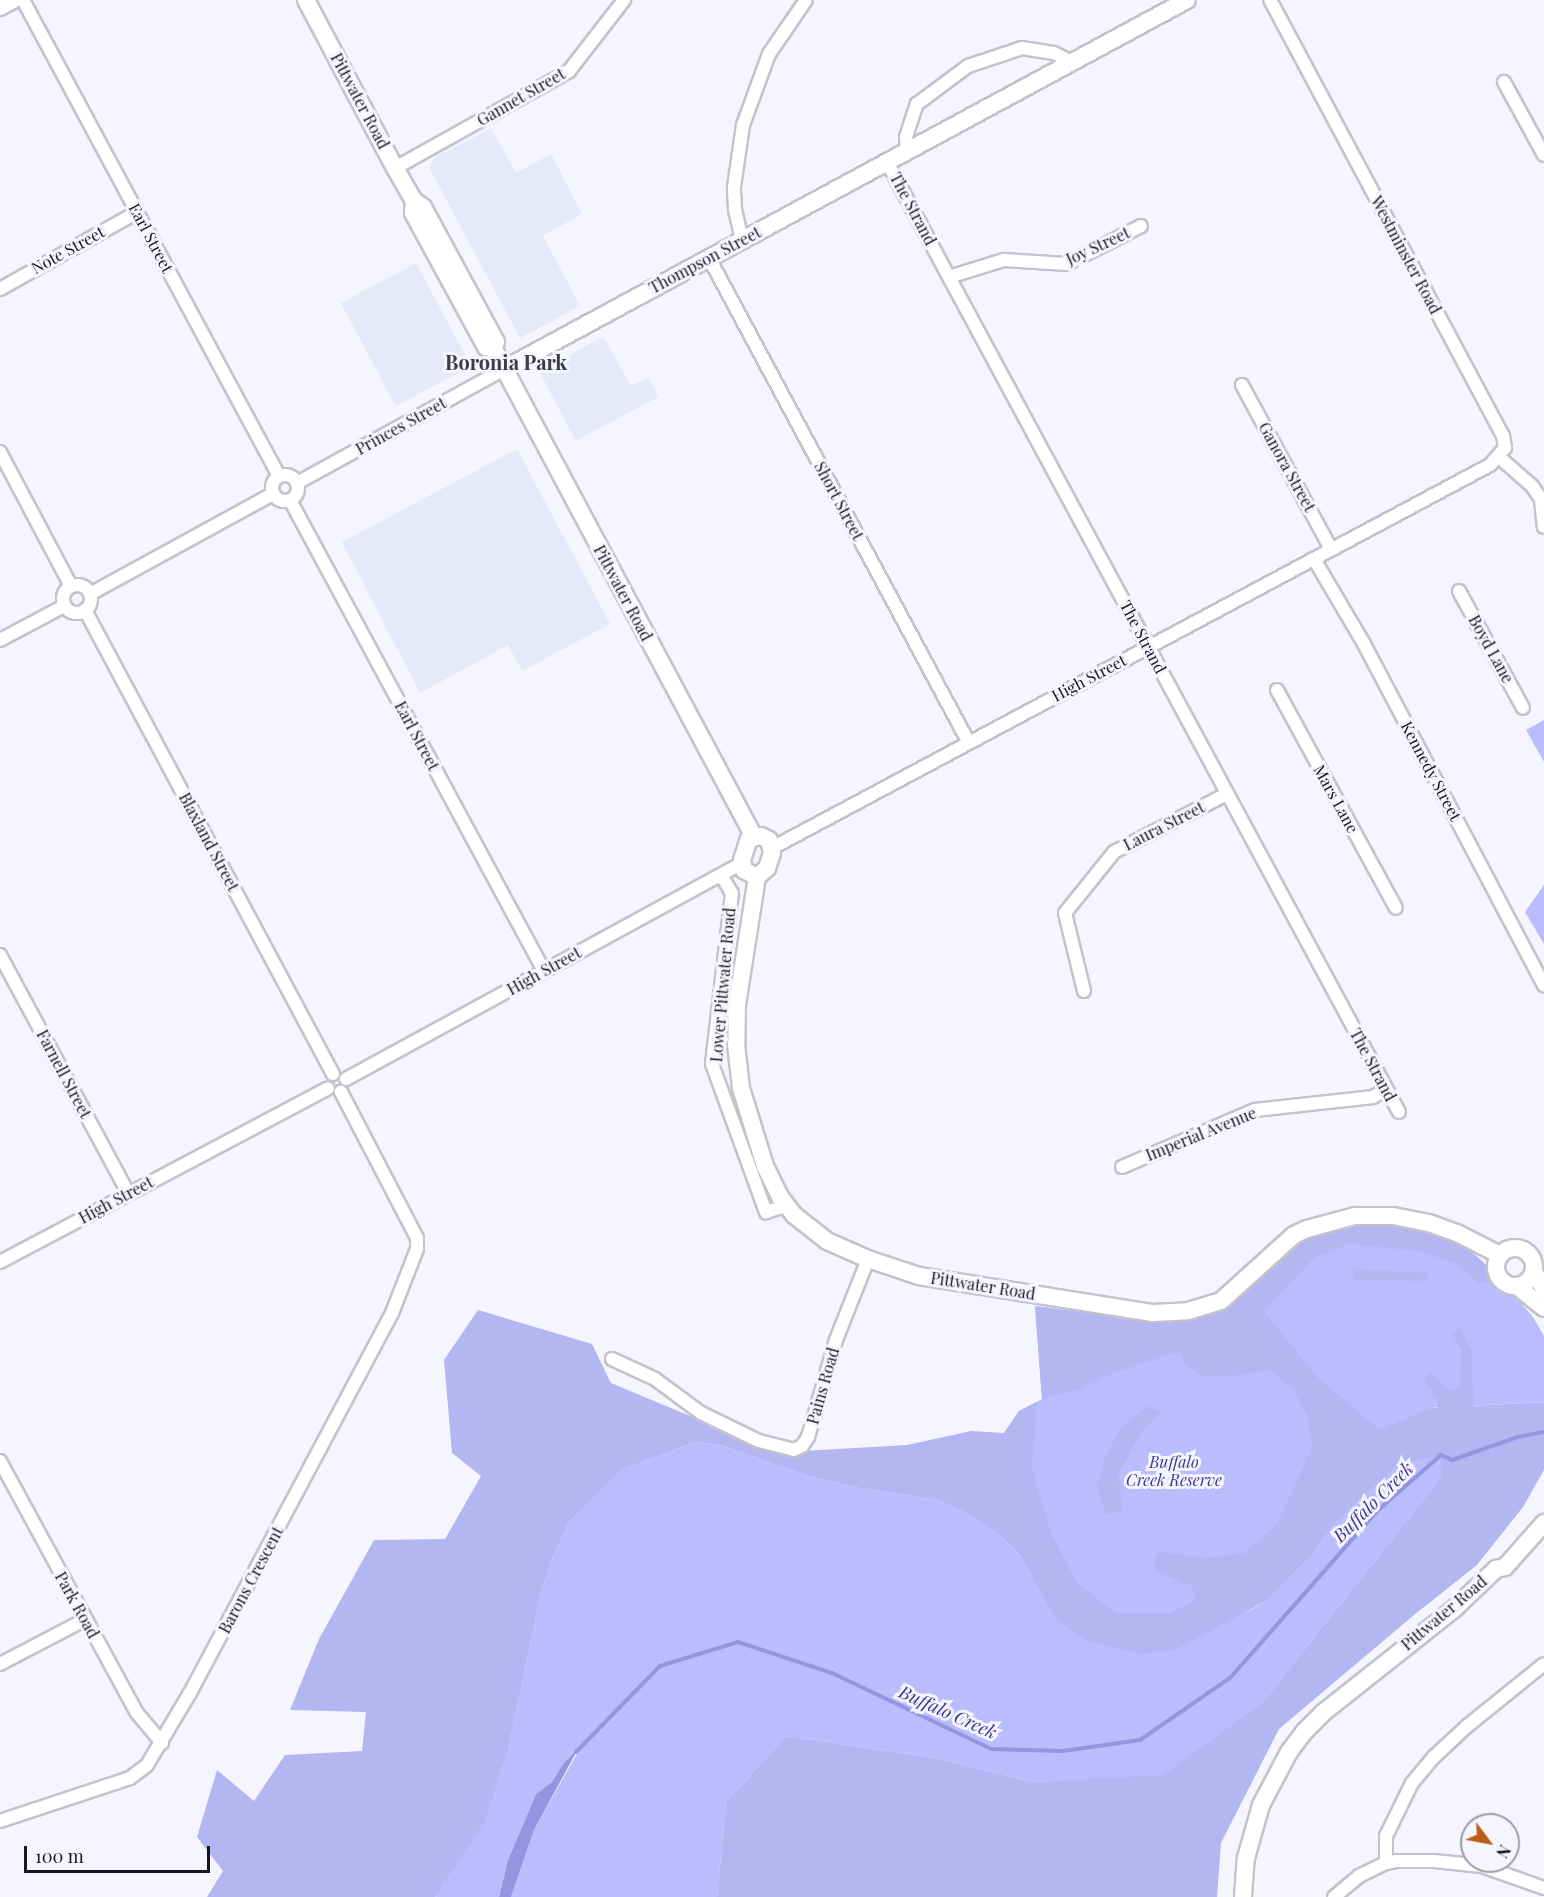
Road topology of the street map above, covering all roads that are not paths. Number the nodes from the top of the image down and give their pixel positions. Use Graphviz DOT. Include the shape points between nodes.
graph roads {
  1 [pos="13,0"];
  2 [pos="22,0"];
  3 [pos="306,0"];
  4 [pos="624,0"];
  5 [pos="806,0"];
  6 [pos="1187,0"];
  7 [pos="1270,0"];
  8 [pos="0,7"];
  9 [pos="1072,62"];
  10 [pos="1504,82"];
  11 [pos="907,151"];
  12 [pos="1544,155"];
  13 [pos="887,162"];
  14 [pos="395,168"];
  15 [pos="137,212"];
  16 [pos="1141,226"];
  17 [pos="742,240"];
  18 [pos="709,258"];
  19 [pos="949,277"];
  20 [pos="0,289"];
  21 [pos="504,369"];
  22 [pos="1242,385"];
  23 [pos="0,452"];
  24 [pos="1499,457"];
  25 [pos="279,476"];
  26 [pos="297,483"];
  27 [pos="273,495"];
  28 [pos="290,500"];
  29 [pos="1543,502"];
  30 [pos="1544,527"];
  31 [pos="1331,549"];
  32 [pos="1314,559"];
  33 [pos="70,586"];
  34 [pos="1459,591"];
  35 [pos="90,594"];
  36 [pos="64,606"];
  37 [pos="85,610"];
  38 [pos="0,640"];
  39 [pos="1148,646"];
  40 [pos="1277,690"];
  41 [pos="1524,708"];
  42 [pos="969,743"];
  43 [pos="1227,794"];
  44 [pos="754,837"];
  45 [pos="772,848"];
  46 [pos="741,864"];
  47 [pos="721,875"];
  48 [pos="757,877"];
  49 [pos="1396,908"];
  50 [pos="0,956"];
  51 [pos="544,971"];
  52 [pos="1544,985"];
  53 [pos="1084,991"];
  54 [pos="333,1074"];
  55 [pos="346,1079"];
  56 [pos="328,1088"];
  57 [pos="1386,1089"];
  58 [pos="341,1092"];
  59 [pos="1399,1112"];
  60 [pos="1122,1167"];
  61 [pos="128,1193"];
  62 [pos="786,1206"];
  63 [pos="1500,1255"];
  64 [pos="868,1259"];
  65 [pos="0,1262"];
  66 [pos="1534,1272"];
  67 [pos="1518,1287"];
  68 [pos="1544,1289"];
  69 [pos="1544,1308"];
  70 [pos="612,1359"];
  71 [pos="0,1461"];
  72 [pos="1544,1510"];
  73 [pos="1544,1523"];
  74 [pos="1496,1569"];
  75 [pos="84,1620"];
  76 [pos="1391,1657"];
  77 [pos="0,1664"];
  78 [pos="1544,1664"];
  79 [pos="162,1743"];
  80 [pos="0,1821"];
  81 [pos="1386,1863"];
  82 [pos="1544,1888"];
  83 [pos="1236,1897"];
  84 [pos="1243,1897"];
  85 [pos="1334,1897"];
  1 -- 8 [label="main road"];
  2 -- 15 [label="street, Earl Street"];
  3 -- 14 [label="main road, Pittwater Road"];
  4 -- 14 [label="street, Gannet Street" via="569,71"];
  5 -- 17 [label="street" via="769,54 743,125 734,187"];
  6 -- 9 [label="main road, Thompson Street"];
  7 -- 24 [label="street, Westminster Road" via="1503,436 1505,448"];
  9 -- 11 [label="main road, Thompson Street"];
  9 -- 11 [label="street" via="1054,53 1022,48 968,66 917,104 906,137"];
  10 -- 12 [label="street"];
  11 -- 13 [label="main road, Thompson Street"];
  13 -- 17 [label="main road, Thompson Street"];
  13 -- 19 [label="street, The Strand"];
  14 -- 21 [label="main road, Pittwater Road" via="414,201 413,213 486,347 493,348"];
  15 -- 20 [label="street, Note Street"];
  15 -- 25 [label="street, Earl Street"];
  16 -- 19 [label="street, Joy Street" via="1067,264 1004,260"];
  17 -- 18 [label="main road, Thompson Street"];
  18 -- 21 [label="main road, Thompson Street"];
  18 -- 42 [label="street, Short Street"];
  19 -- 39 [label="street, The Strand"];
  21 -- 26 [label="street, Princes Street"];
  21 -- 44 [label="main road, Pittwater Road"];
  22 -- 31 [label="street, Ganora Street"];
  23 -- 33 [label="street"];
  24 -- 29 [label="street" via="1532,486"];
  24 -- 31 [label="street, High Street"];
  25 -- 26 [label="street" via="287,475"];
  25 -- 27 [label="street" via="273,482"];
  26 -- 28 [label="street" via="297,492"];
  27 -- 28 [label="street"];
  27 -- 35 [label="street"];
  28 -- 51 [label="street, Earl Street"];
  29 -- 30 [label="street"];
  31 -- 32 [label="street, High Street"];
  32 -- 39 [label="street, High Street"];
  32 -- 52 [label="street, Kennedy Street" via="1364,644"];
  33 -- 35 [label="street" via="82,585"];
  33 -- 36 [label="street" via="63,594"];
  34 -- 41 [label="street, Boyd Lane"];
  35 -- 37 [label="street" via="90,605"];
  36 -- 37 [label="street" via="74,613"];
  36 -- 38 [label="street"];
  37 -- 54 [label="street, Blaxland Street"];
  39 -- 42 [label="street, High Street"];
  39 -- 43 [label="street, The Strand"];
  40 -- 49 [label="street, Mars Lane"];
  42 -- 45 [label="street, High Street"];
  43 -- 53 [label="street, Laura Street" via="1114,852 1065,913"];
  43 -- 57 [label="street, The Strand"];
  44 -- 45 [label="main road" via="769,840"];
  44 -- 46 [label="main road" via="746,843"];
  45 -- 48 [label="main road" via="767,868"];
  46 -- 47 [label="street, High Street"];
  46 -- 48 [label="main road"];
  47 -- 51 [label="street, High Street"];
  47 -- 62 [label="street, Lower Pittwater Road" via="732,893 712,1064 766,1212"];
  48 -- 62 [label="main road, Pittwater Road" via="737,1005 738,1066 746,1108 765,1166"];
  50 -- 61 [label="street, Farnell Street"];
  51 -- 55 [label="street, High Street"];
  54 -- 55 [label="street"];
  54 -- 56 [label="street"];
  55 -- 58 [label="street"];
  56 -- 58 [label="street"];
  56 -- 61 [label="street, High Street"];
  57 -- 59 [label="street, The Strand"];
  57 -- 60 [label="street, Imperial Avenue" via="1373,1097 1255,1110"];
  58 -- 79 [label="street, Barons Crescent" via="414,1228 417,1249 392,1313"];
  61 -- 65 [label="street, High Street"];
  62 -- 64 [label="main road, Pittwater Road" via="827,1241"];
  63 -- 64 [label="main road, Pittwater Road" via="1429,1223 1393,1216 1355,1216 1294,1235 1221,1301 1188,1311 1154,1313 919,1276"];
  63 -- 66 [label="main road" via="1515,1248 1526,1251 1533,1260"];
  63 -- 67 [label="main road" via="1498,1277 1507,1285"];
  64 -- 70 [label="street, Pains Road" via="836,1340 808,1437 794,1450 759,1441 700,1413 655,1379"];
  66 -- 67 [label="main road" via="1528,1282"];
  66 -- 68 [label="main road"];
  67 -- 69 [label="main road"];
  71 -- 75 [label="street, Park Road"];
  72 -- 74 [label="main road, Pittwater Road" via="1497,1561"];
  73 -- 74 [label="main road, Pittwater Road" via="1505,1566"];
  74 -- 76 [label="main road, Pittwater Road" via="1455,1608"];
  75 -- 77 [label="street"];
  75 -- 79 [label="street, Park Road" via="137,1713"];
  76 -- 83 [label="main road, Pittwater Road" via="1384,1657 1347,1682 1302,1723 1283,1748 1261,1784 1247,1821 1239,1851"];
  76 -- 84 [label="main road, Pittwater Road" via="1389,1663 1324,1712 1289,1752 1261,1805 1246,1858"];
  78 -- 81 [label="street" via="1466,1728 1412,1783 1386,1836"];
  79 -- 80 [label="street, Barons Crescent" via="143,1769 130,1778"];
  81 -- 82 [label="street" via="1434,1861 1482,1866"];
  81 -- 85 [label="street" via="1359,1876"];
}
